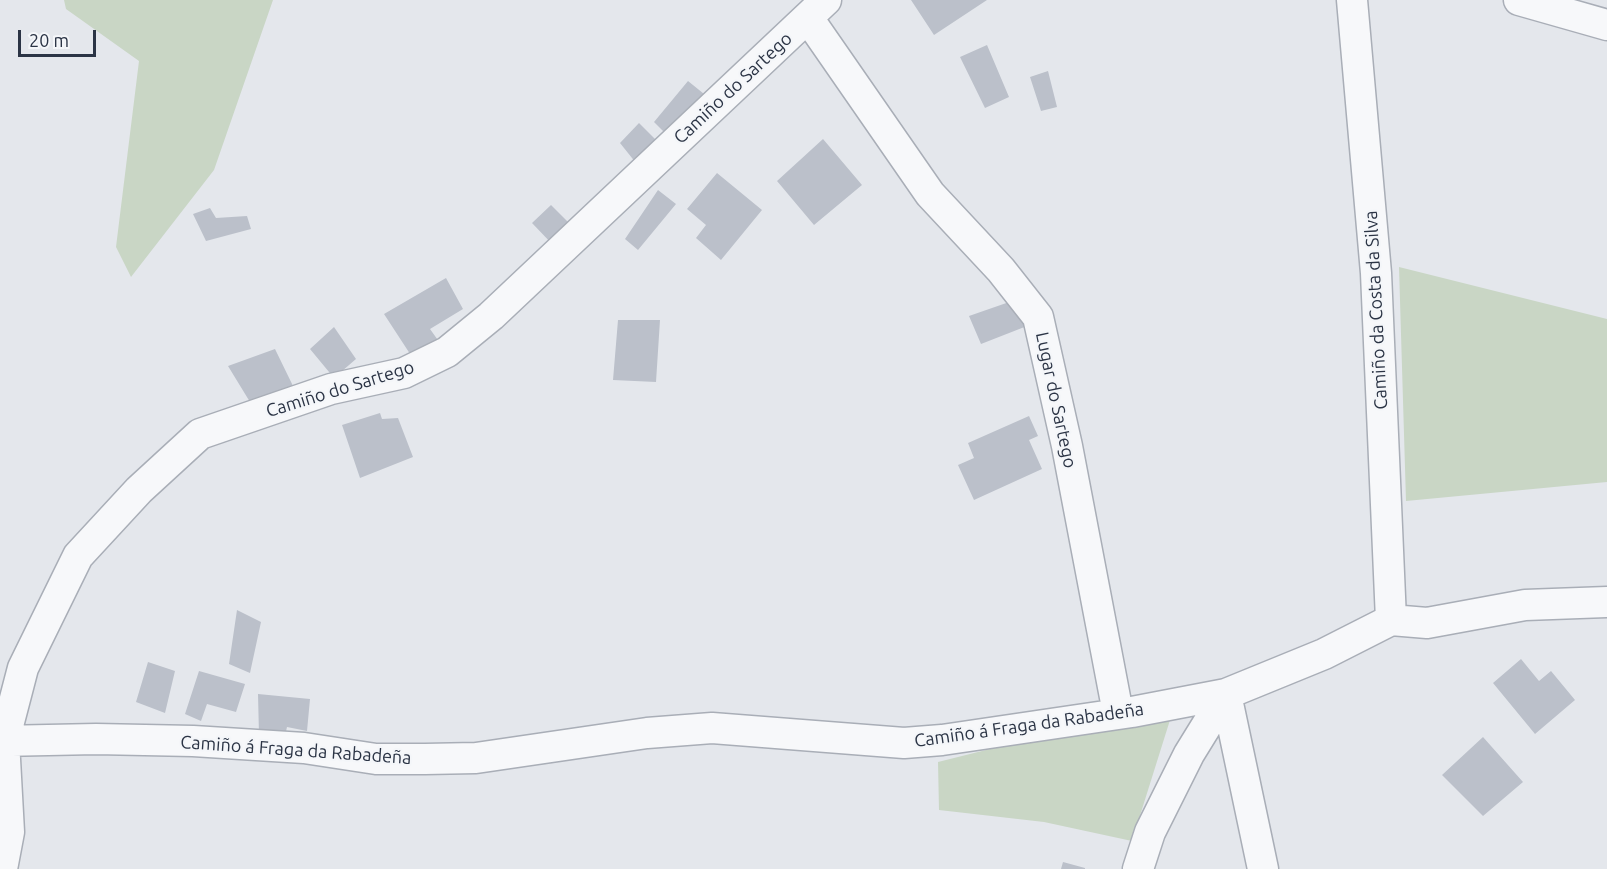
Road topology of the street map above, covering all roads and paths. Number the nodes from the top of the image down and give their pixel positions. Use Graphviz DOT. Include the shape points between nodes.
graph roads {
  1 [pos="1352,0"];
  2 [pos="1519,0"];
  3 [pos="817,9"];
  4 [pos="1607,25"];
  5 [pos="1607,602"];
  6 [pos="1391,620"];
  7 [pos="1226,694"];
  8 [pos="1118,713"];
  9 [pos="2,741"];
  10 [pos="2,869"];
  11 [pos="1138,869"];
  12 [pos="1263,869"];
  1 -- 6 [label="street, Camiño da Costa da Silva" via="1376,273"];
  2 -- 4 [label="street"];
  3 -- 8 [label="street, Lugar do Sartego" via="930,194 1001,270 1038,317"];
  3 -- 9 [label="street, Camiño do Sartego" via="491,316 447,352 404,374 332,389 200,434 139,490 78,556 23,668"];
  5 -- 6 [label="street" via="1525,605 1427,622"];
  6 -- 7 [label="street, Camiño á Fraga da Rabadeña" via="1324,654"];
  7 -- 8 [label="street, Camiño á Fraga da Rabadeña"];
  7 -- 11 [label="street" via="1184,764 1150,832"];
  7 -- 12 [label="street"];
  8 -- 9 [label="street, Camiño á Fraga da Rabadeña" via="914,742 712,728 647,733 477,758 376,759 304,748 193,741"];
  9 -- 10 [label="street, Camiño do Sartego" via="9,832"];
}
